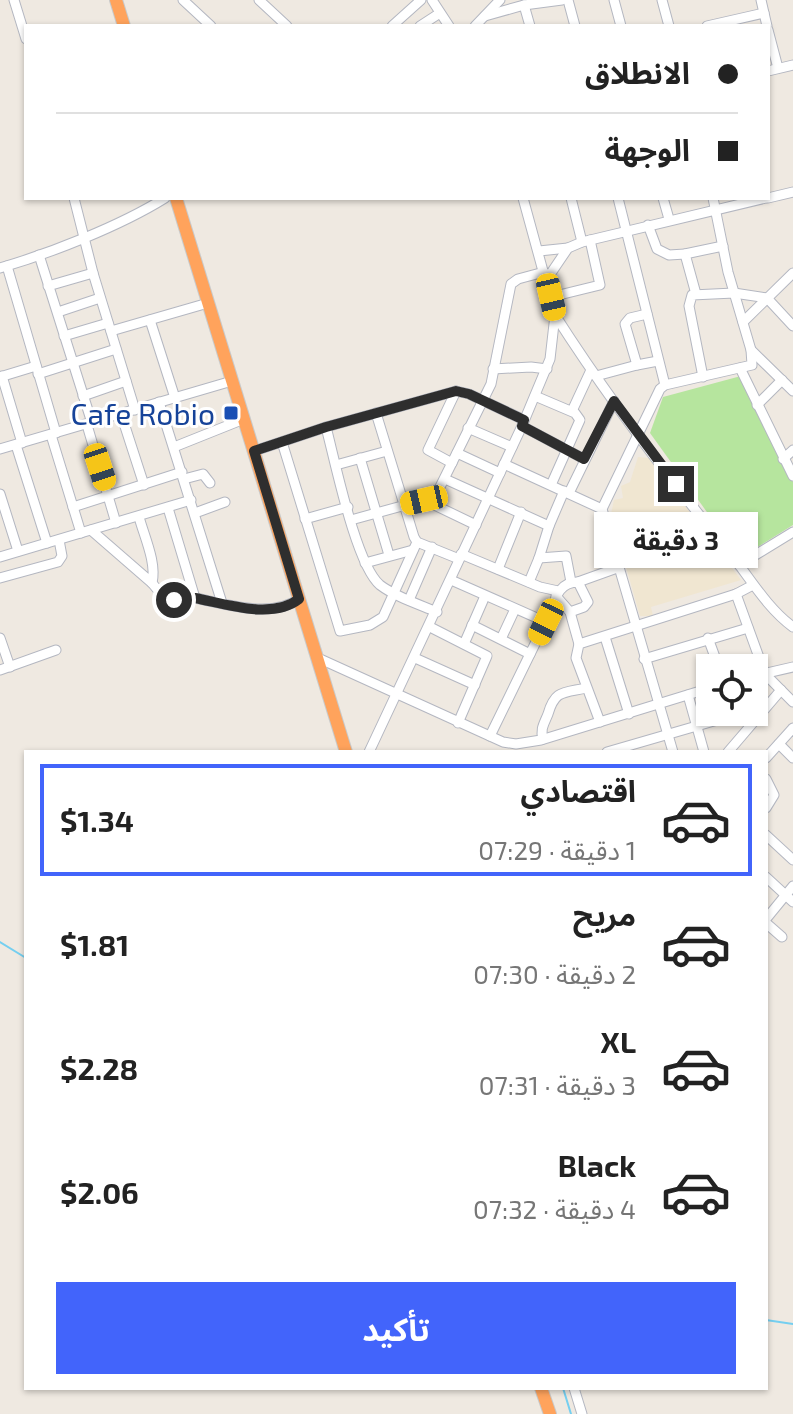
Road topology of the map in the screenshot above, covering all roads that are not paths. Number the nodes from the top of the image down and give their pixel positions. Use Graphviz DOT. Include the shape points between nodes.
graph roads {
  1 [pos="14,0"];
  2 [pos="116,0"];
  3 [pos="183,0"];
  4 [pos="259,0"];
  5 [pos="421,0"];
  6 [pos="432,0"];
  7 [pos="500,0"];
  8 [pos="562,0"];
  9 [pos="568,0"];
  10 [pos="614,0"];
  11 [pos="662,0"];
  12 [pos="761,0"];
  13 [pos="536,2"];
  14 [pos="509,4"];
  15 [pos="524,5"];
  16 [pos="440,13"];
  17 [pos="764,13"];
  18 [pos="479,23"];
  19 [pos="123,24"];
  20 [pos="209,24"];
  21 [pos="285,24"];
  22 [pos="394,24"];
  23 [pos="423,24"];
  24 [pos="448,24"];
  25 [pos="529,24"];
  26 [pos="574,24"];
  27 [pos="620,24"];
  28 [pos="668,24"];
  29 [pos="716,24"];
  30 [pos="767,24"];
  31 [pos="24,32"];
  32 [pos="770,45"];
  33 [pos="793,65"];
  34 [pos="773,70"];
  35 [pos="793,192"];
  36 [pos="770,197"];
  37 [pos="74,200"];
  38 [pos="162,200"];
  39 [pos="177,200"];
  40 [pos="524,200"];
  41 [pos="572,200"];
  42 [pos="618,200"];
  43 [pos="664,200"];
  44 [pos="714,200"];
  45 [pos="758,200"];
  46 [pos="716,209"];
  47 [pos="669,219"];
  48 [pos="648,225"];
  49 [pos="626,230"];
  50 [pos="83,236"];
  51 [pos="586,241"];
  52 [pos="723,246"];
  53 [pos="568,248"];
  54 [pos="539,251"];
  55 [pos="685,254"];
  56 [pos="39,255"];
  57 [pos="3,267"];
  58 [pos="93,273"];
  59 [pos="546,275"];
  60 [pos="791,278"];
  61 [pos="48,286"];
  62 [pos="734,293"];
  63 [pos="696,294"];
  64 [pos="551,297"];
  65 [pos="100,298"];
  66 [pos="767,298"];
  67 [pos="208,303"];
  68 [pos="58,312"];
  69 [pos="647,314"];
  70 [pos="555,315"];
  71 [pos="150,320"];
  72 [pos="743,322"];
  73 [pos="793,326"];
  74 [pos="110,327"];
  75 [pos="64,336"];
  76 [pos="116,349"];
  77 [pos="751,350"];
  78 [pos="658,361"];
  79 [pos="766,362"];
  80 [pos="72,363"];
  81 [pos="637,365"];
  82 [pos="752,365"];
  83 [pos="740,368"];
  84 [pos="493,369"];
  85 [pos="547,369"];
  86 [pos="37,370"];
  87 [pos="593,373"];
  88 [pos="1,376"];
  89 [pos="703,377"];
  90 [pos="782,380"];
  91 [pos="126,381"];
  92 [pos="232,381"];
  93 [pos="665,385"];
  94 [pos="456,391"];
  95 [pos="793,391"];
  96 [pos="83,396"];
  97 [pos="535,396"];
  98 [pos="175,398"];
  99 [pos="483,400"];
  100 [pos="614,401"];
  101 [pos="159,402"];
  102 [pos="757,405"];
  103 [pos="135,410"];
  104 [pos="572,411"];
  105 [pos="376,413"];
  106 [pos="121,414"];
  107 [pos="244,419"];
  108 [pos="523,423"];
  109 [pos="89,424"];
  110 [pos="326,427"];
  111 [pos="468,428"];
  112 [pos="54,434"];
  113 [pos="639,434"];
  114 [pos="282,442"];
  115 [pos="19,444"];
  116 [pos="174,447"];
  117 [pos="512,447"];
  118 [pos="0,449"];
  119 [pos="568,450"];
  120 [pos="793,450"];
  121 [pos="254,451"];
  122 [pos="387,451"];
  123 [pos="360,458"];
  124 [pos="454,458"];
  125 [pos="584,459"];
  126 [pos="783,459"];
  127 [pos="336,465"];
  128 [pos="502,468"];
  129 [pos="183,476"];
  130 [pos="793,476"];
  131 [pos="445,479"];
  132 [pos="210,483"];
  133 [pos="144,485"];
  134 [pos="551,485"];
  135 [pos="566,492"];
  136 [pos="0,494"];
  137 [pos="109,496"];
  138 [pos="488,498"];
  139 [pos="191,500"];
  140 [pos="424,500"];
  141 [pos="225,502"];
  142 [pos="402,505"];
  143 [pos="73,507"];
  144 [pos="348,507"];
  145 [pos="168,508"];
  146 [pos="602,509"];
  147 [pos="377,512"];
  148 [pos="521,512"];
  149 [pos="195,513"];
  150 [pos="4,516"];
  151 [pos="139,517"];
  152 [pos="305,519"];
  153 [pos="351,520"];
  154 [pos="116,523"];
  155 [pos="476,525"];
  156 [pos="549,526"];
  157 [pos="86,532"];
  158 [pos="793,532"];
  159 [pos="59,540"];
  160 [pos="47,543"];
  161 [pos="415,546"];
  162 [pos="432,547"];
  163 [pos="18,551"];
  164 [pos="389,555"];
  165 [pos="460,556"];
  166 [pos="0,557"];
  167 [pos="539,558"];
  168 [pos="365,563"];
  169 [pos="739,565"];
  170 [pos="617,568"];
  171 [pos="498,569"];
  172 [pos="0,578"];
  173 [pos="451,580"];
  174 [pos="529,582"];
  175 [pos="574,582"];
  176 [pos="152,583"];
  177 [pos="753,585"];
  178 [pos="395,593"];
  179 [pos="557,594"];
  180 [pos="736,594"];
  181 [pos="485,596"];
  182 [pos="195,598"];
  183 [pos="299,599"];
  184 [pos="409,600"];
  185 [pos="222,603"];
  186 [pos="515,609"];
  187 [pos="437,612"];
  188 [pos="570,612"];
  189 [pos="546,622"];
  190 [pos="472,625"];
  191 [pos="636,626"];
  192 [pos="430,627"];
  193 [pos="793,627"];
  194 [pos="748,628"];
  195 [pos="605,637"];
  196 [pos="0,638"];
  197 [pos="708,638"];
  198 [pos="501,639"];
  199 [pos="464,644"];
  200 [pos="579,644"];
  201 [pos="56,650"];
  202 [pos="530,654"];
  203 [pos="714,654"];
  204 [pos="754,654"];
  205 [pos="318,658"];
  206 [pos="415,658"];
  207 [pos="644,659"];
  208 [pos="793,667"];
  209 [pos="5,668"];
  210 [pos="768,673"];
  211 [pos="768,681"];
  212 [pos="475,685"];
  213 [pos="586,688"];
  214 [pos="781,690"];
  215 [pos="696,692"];
  216 [pos="398,695"];
  217 [pos="688,695"];
  218 [pos="768,701"];
  219 [pos="793,702"];
  220 [pos="659,704"];
  221 [pos="629,714"];
  222 [pos="600,722"];
  223 [pos="458,723"];
  224 [pos="696,723"];
  225 [pos="697,726"];
  226 [pos="749,726"];
  227 [pos="793,728"];
  228 [pos="667,734"];
  229 [pos="490,736"];
  230 [pos="543,739"];
  231 [pos="779,744"];
  232 [pos="345,750"];
  233 [pos="370,750"];
  234 [pos="614,750"];
  235 [pos="672,750"];
  236 [pos="703,750"];
  237 [pos="734,750"];
  238 [pos="768,756"];
  239 [pos="793,758"];
  240 [pos="768,783"];
  241 [pos="768,806"];
  242 [pos="768,837"];
  243 [pos="793,860"];
  244 [pos="768,878"];
  245 [pos="790,894"];
  246 [pos="768,919"];
  247 [pos="768,923"];
  248 [pos="782,937"];
  249 [pos="542,1390"];
  250 [pos="551,1390"];
  251 [pos="575,1390"];
  252 [pos="550,1414"];
  253 [pos="558,1414"];
  254 [pos="582,1414"];
  1 -- 31 [label="street"];
  2 -- 19 [label="highway"];
  3 -- 20 [label="street"];
  4 -- 21 [label="street"];
  5 -- 22 [label="street"];
  6 -- 16 [label="street"];
  7 -- 18 [label="street"];
  8 -- 13 [label="street"];
  9 -- 26 [label="street"];
  10 -- 27 [label="street"];
  11 -- 28 [label="street"];
  12 -- 17 [label="street"];
  13 -- 15 [label="street"];
  14 -- 15 [label="street"];
  14 -- 18 [label="street"];
  15 -- 25 [label="street"];
  16 -- 23 [label="street"];
  16 -- 24 [label="street"];
  17 -- 29 [label="street"];
  17 -- 30 [label="street"];
  32 -- 34 [label="street"];
  33 -- 34 [label="street"];
  35 -- 36 [label="street"];
  37 -- 50 [label="street"];
  38 -- 50 [label="street"];
  39 -- 67 [label="highway"];
  40 -- 54 [label="street"];
  41 -- 51 [label="street"];
  42 -- 49 [label="street"];
  43 -- 47 [label="street"];
  44 -- 46 [label="street"];
  45 -- 46 [label="street"];
  46 -- 47 [label="street"];
  46 -- 52 [label="street"];
  47 -- 48 [label="street"];
  48 -- 49 [label="street"];
  48 -- 55 [label="street" via="657,249"];
  49 -- 51 [label="street"];
  49 -- 69 [label="street"];
  50 -- 56 [label="street"];
  50 -- 58 [label="street"];
  51 -- 53 [label="street"];
  51 -- 64 [label="street" via="600,285"];
  52 -- 55 [label="street"];
  52 -- 62 [label="street"];
  53 -- 54 [label="street"];
  53 -- 59 [label="street"];
  54 -- 59 [label="street"];
  55 -- 63 [label="street"];
  56 -- 57 [label="street"];
  56 -- 61 [label="street"];
  57 -- 86 [label="street"];
  58 -- 61 [label="street"];
  58 -- 65 [label="street"];
  59 -- 64 [label="street"];
  59 -- 84 [label="street" via="511,284"];
  60 -- 66 [label="street"];
  61 -- 68 [label="street"];
  62 -- 63 [label="street"];
  62 -- 66 [label="street"];
  62 -- 72 [label="street"];
  63 -- 89 [label="street" via="689,306"];
  64 -- 70 [label="street"];
  65 -- 68 [label="street"];
  65 -- 74 [label="street"];
  66 -- 72 [label="street"];
  66 -- 73 [label="street"];
  67 -- 71 [label="street"];
  67 -- 92 [label="highway"];
  68 -- 75 [label="street"];
  69 -- 78 [label="street"];
  69 -- 81 [label="street" via="626,321"];
  70 -- 85 [label="street"];
  70 -- 87 [label="street"];
  71 -- 74 [label="street"];
  71 -- 98 [label="street"];
  72 -- 77 [label="street"];
  74 -- 75 [label="street"];
  74 -- 76 [label="street"];
  75 -- 80 [label="street"];
  76 -- 80 [label="street"];
  76 -- 91 [label="street"];
  77 -- 79 [label="street"];
  77 -- 82 [label="street"];
  78 -- 81 [label="street"];
  78 -- 93 [label="street"];
  79 -- 82 [label="street"];
  79 -- 90 [label="street"];
  80 -- 86 [label="street"];
  80 -- 96 [label="street"];
  81 -- 87 [label="street"];
  82 -- 83 [label="street"];
  83 -- 89 [label="street"];
  83 -- 102 [label="street"];
  84 -- 85 [label="street"];
  84 -- 99 [label="street"];
  85 -- 97 [label="street"];
  86 -- 88 [label="street"];
  86 -- 112 [label="street"];
  87 -- 100 [label="street"];
  87 -- 104 [label="street"];
  88 -- 115 [label="street"];
  89 -- 93 [label="street"];
  90 -- 95 [label="street"];
  90 -- 102 [label="street"];
  91 -- 96 [label="street"];
  91 -- 103 [label="street"];
  92 -- 98 [label="street"];
  92 -- 107 [label="highway"];
  93 -- 113 [label="street"];
  94 -- 99 [label="street"];
  94 -- 105 [label="street"];
  94 -- 124 [label="street" via="428,450"];
  96 -- 109 [label="street"];
  97 -- 104 [label="street"];
  97 -- 108 [label="street"];
  98 -- 101 [label="street"];
  99 -- 108 [label="street"];
  99 -- 111 [label="street"];
  100 -- 113 [label="street"];
  100 -- 125 [label="street"];
  101 -- 103 [label="street"];
  101 -- 116 [label="street"];
  102 -- 126 [label="street"];
  103 -- 106 [label="street"];
  104 -- 119 [label="street" via="580,420"];
  105 -- 110 [label="street"];
  105 -- 122 [label="street"];
  106 -- 109 [label="street"];
  106 -- 133 [label="street"];
  107 -- 116 [label="street"];
  107 -- 121 [label="highway"];
  108 -- 117 [label="street"];
  108 -- 119 [label="street"];
  109 -- 112 [label="street"];
  109 -- 137 [label="street"];
  110 -- 114 [label="street"];
  110 -- 127 [label="street"];
  111 -- 117 [label="street"];
  111 -- 124 [label="street"];
  112 -- 115 [label="street"];
  112 -- 143 [label="street"];
  113 -- 146 [label="street"];
  113 -- 169 [label="street"];
  114 -- 121 [label="street"];
  114 -- 152 [label="street"];
  115 -- 118 [label="street"];
  115 -- 160 [label="street"];
  116 -- 129 [label="street"];
  117 -- 128 [label="street"];
  119 -- 125 [label="street"];
  119 -- 134 [label="street"];
  120 -- 126 [label="street"];
  121 -- 183 [label="highway"];
  122 -- 123 [label="street"];
  122 -- 142 [label="street"];
  123 -- 127 [label="street"];
  123 -- 147 [label="street"];
  124 -- 128 [label="street"];
  124 -- 131 [label="street"];
  125 -- 135 [label="street"];
  126 -- 130 [label="street"];
  127 -- 144 [label="street"];
  128 -- 134 [label="street"];
  128 -- 138 [label="street"];
  129 -- 132 [label="street" via="203,474"];
  129 -- 133 [label="street"];
  129 -- 139 [label="street"];
  131 -- 138 [label="street"];
  131 -- 140 [label="street" via="435,495"];
  133 -- 137 [label="street"];
  134 -- 135 [label="street"];
  135 -- 146 [label="street"];
  135 -- 156 [label="street"];
  136 -- 150 [label="street"];
  137 -- 143 [label="street"];
  137 -- 154 [label="street"];
  138 -- 148 [label="street"];
  138 -- 155 [label="street"];
  139 -- 145 [label="street"];
  139 -- 149 [label="street"];
  140 -- 142 [label="street"];
  140 -- 155 [label="street"];
  141 -- 149 [label="street"];
  142 -- 147 [label="street"];
  142 -- 161 [label="street"];
  143 -- 157 [label="street"];
  144 -- 152 [label="street"];
  144 -- 153 [label="street"];
  145 -- 151 [label="street"];
  145 -- 182 [label="street"];
  146 -- 170 [label="street"];
  147 -- 153 [label="street"];
  147 -- 164 [label="street"];
  148 -- 156 [label="street"];
  148 -- 171 [label="street"];
  149 -- 185 [label="street"];
  150 -- 163 [label="street"];
  151 -- 154 [label="street"];
  151 -- 176 [label="street"];
  152 -- 178 [label="street" via="338,629 344,632 379,621"];
  153 -- 168 [label="street"];
  154 -- 157 [label="street"];
  155 -- 165 [label="street"];
  156 -- 167 [label="street"];
  157 -- 159 [label="street"];
  157 -- 176 [label="street"];
  158 -- 169 [label="street"];
  159 -- 160 [label="street"];
  159 -- 172 [label="street" via="58,562"];
  160 -- 163 [label="street"];
  161 -- 162 [label="street"];
  161 -- 164 [label="street"];
  161 -- 178 [label="street"];
  162 -- 165 [label="street"];
  162 -- 184 [label="street"];
  163 -- 166 [label="street"];
  164 -- 168 [label="street"];
  165 -- 171 [label="street"];
  165 -- 173 [label="street"];
  167 -- 174 [label="street"];
  167 -- 175 [label="street" via="566,556"];
  168 -- 178 [label="street" via="378,582"];
  169 -- 177 [label="street"];
  170 -- 175 [label="street"];
  170 -- 191 [label="street"];
  171 -- 174 [label="street"];
  173 -- 181 [label="street"];
  173 -- 187 [label="street"];
  174 -- 179 [label="street"];
  175 -- 179 [label="street"];
  175 -- 188 [label="street" via="588,602"];
  176 -- 182 [label="street" via="166,598"];
  177 -- 180 [label="street"];
  177 -- 193 [label="street"];
  178 -- 184 [label="street"];
  179 -- 188 [label="street"];
  179 -- 189 [label="street"];
  180 -- 191 [label="street"];
  180 -- 194 [label="street"];
  181 -- 186 [label="street"];
  181 -- 190 [label="street"];
  182 -- 185 [label="street"];
  183 -- 185 [label="street" via="268,610"];
  183 -- 205 [label="highway"];
  184 -- 187 [label="street"];
  186 -- 189 [label="street"];
  186 -- 198 [label="street"];
  187 -- 192 [label="street"];
  188 -- 200 [label="street"];
  189 -- 202 [label="street"];
  190 -- 198 [label="street"];
  190 -- 199 [label="street"];
  191 -- 195 [label="street"];
  191 -- 207 [label="street"];
  192 -- 199 [label="street"];
  192 -- 206 [label="street"];
  194 -- 197 [label="street"];
  194 -- 204 [label="street"];
  195 -- 200 [label="street"];
  195 -- 221 [label="street"];
  196 -- 209 [label="street"];
  197 -- 203 [label="street"];
  197 -- 207 [label="street"];
  198 -- 202 [label="street"];
  199 -- 212 [label="street" via="487,656"];
  200 -- 213 [label="street" via="576,658"];
  201 -- 209 [label="street"];
  202 -- 229 [label="street"];
  205 -- 216 [label="street"];
  205 -- 232 [label="highway"];
  206 -- 212 [label="street"];
  206 -- 216 [label="street"];
  207 -- 220 [label="street"];
  208 -- 210 [label="street"];
  211 -- 214 [label="street"];
  212 -- 223 [label="street"];
  213 -- 222 [label="street"];
  213 -- 230 [label="street" via="551,700"];
  214 -- 218 [label="street"];
  214 -- 219 [label="street"];
  215 -- 217 [label="street"];
  216 -- 223 [label="street"];
  216 -- 233 [label="street"];
  217 -- 220 [label="street"];
  217 -- 224 [label="street"];
  220 -- 221 [label="street"];
  220 -- 228 [label="street"];
  221 -- 222 [label="street"];
  222 -- 230 [label="street"];
  223 -- 229 [label="street"];
  225 -- 228 [label="street"];
  225 -- 236 [label="street"];
  226 -- 237 [label="street"];
  227 -- 231 [label="street"];
  228 -- 234 [label="street"];
  228 -- 235 [label="street"];
  229 -- 230 [label="street" via="516,744"];
  231 -- 238 [label="street"];
  231 -- 239 [label="street"];
  240 -- 241 [label="street" via="774,795"];
  242 -- 243 [label="street"];
  244 -- 245 [label="street"];
  245 -- 246 [label="street"];
  247 -- 248 [label="street"];
  249 -- 252 [label="highway"];
  250 -- 253 [label="highway"];
  251 -- 254 [label="street"];
}
